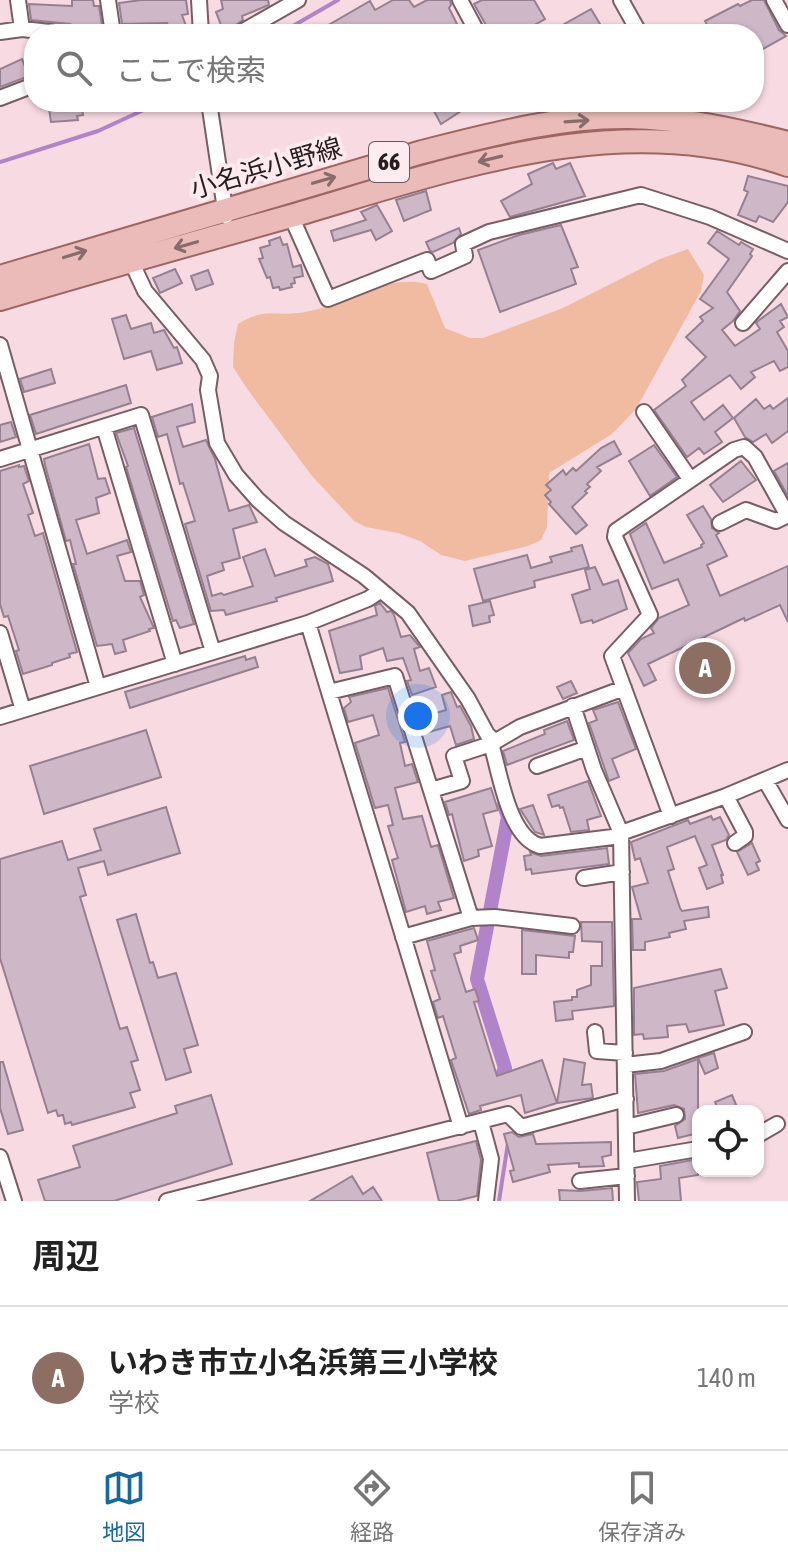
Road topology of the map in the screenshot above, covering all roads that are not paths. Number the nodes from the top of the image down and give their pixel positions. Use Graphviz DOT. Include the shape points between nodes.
graph roads {
  1 [pos="18,0"];
  2 [pos="108,0"];
  3 [pos="199,0"];
  4 [pos="298,0"];
  5 [pos="460,0"];
  6 [pos="621,0"];
  7 [pos="774,0"];
  8 [pos="787,20"];
  9 [pos="112,24"];
  10 [pos="200,24"];
  11 [pos="256,24"];
  12 [pos="473,24"];
  13 [pos="634,24"];
  14 [pos="22,29"];
  15 [pos="2,34"];
  16 [pos="24,89"];
  17 [pos="0,98"];
  18 [pos="210,112"];
  19 [pos="681,122"];
  20 [pos="788,143"];
  21 [pos="788,165"];
  22 [pos="223,209"];
  23 [pos="291,216"];
  24 [pos="230,232"];
  25 [pos="788,251"];
  26 [pos="131,261"];
  27 [pos="788,271"];
  28 [pos="0,277"];
  29 [pos="0,299"];
  30 [pos="743,323"];
  31 [pos="0,345"];
  32 [pos="644,412"];
  33 [pos="104,427"];
  34 [pos="28,450"];
  35 [pos="0,459"];
  36 [pos="690,479"];
  37 [pos="788,515"];
  38 [pos="720,523"];
  39 [pos="380,591"];
  40 [pos="308,623"];
  41 [pos="0,633"];
  42 [pos="213,652"];
  43 [pos="175,664"];
  44 [pos="98,687"];
  45 [pos="624,688"];
  46 [pos="329,692"];
  47 [pos="573,706"];
  48 [pos="23,710"];
  49 [pos="0,717"];
  50 [pos="493,743"];
  51 [pos="587,748"];
  52 [pos="537,766"];
  53 [pos="788,770"];
  54 [pos="765,780"];
  55 [pos="431,790"];
  56 [pos="726,796"];
  57 [pos="671,816"];
  58 [pos="788,820"];
  59 [pos="621,834"];
  60 [pos="735,843"];
  61 [pos="622,872"];
  62 [pos="584,878"];
  63 [pos="471,918"];
  64 [pos="572,926"];
  65 [pos="403,937"];
  66 [pos="595,1032"];
  67 [pos="744,1032"];
  68 [pos="625,1059"];
  69 [pos="626,1099"];
  70 [pos="676,1115"];
  71 [pos="481,1122"];
  72 [pos="777,1124"];
  73 [pos="461,1127"];
  74 [pos="626,1127"];
  75 [pos="764,1132"];
  76 [pos="692,1151"];
  77 [pos="0,1157"];
  78 [pos="627,1168"];
  79 [pos="580,1181"];
  80 [pos="173,1200"];
  81 [pos="14,1201"];
  82 [pos="486,1201"];
  83 [pos="627,1201"];
  1 -- 14 [label="street"];
  2 -- 9 [label="street"];
  3 -- 10 [label="street"];
  4 -- 11 [label="street"];
  5 -- 12 [label="street"];
  6 -- 13 [label="street"];
  7 -- 8 [label="street"];
  14 -- 15 [label="street"];
  16 -- 17 [label="street"];
  18 -- 22 [label="street"];
  19 -- 20 [label="main road, 小名浜小野線 / 66"];
  19 -- 21 [label="main road, 小名浜小野線 / 66"];
  22 -- 19 [label="main road, 小名浜小野線 / 66, one-way" via="483,136 627,117"];
  19 -- 23 [label="main road, 小名浜小野線 / 66, one-way" via="617,141 520,152"];
  22 -- 24 [label="street"];
  28 -- 22 [label="main road, 小名浜小野線 / 66, one-way"];
  23 -- 24 [label="main road, 小名浜小野線 / 66"];
  23 -- 25 [label="street" via="328,299 427,260 431,271 465,256 463,244 489,232 641,195 710,217"];
  24 -- 26 [label="main road, 小名浜小野線 / 66, one-way"];
  26 -- 29 [label="main road, 小名浜小野線 / 66"];
  26 -- 39 [label="street" via="145,291 203,360 210,376 217,443 236,475 284,523"];
  27 -- 30 [label="street"];
  31 -- 34 [label="street"];
  32 -- 36 [label="street"];
  33 -- 34 [label="street"];
  33 -- 42 [label="street" via="141,415"];
  33 -- 43 [label="street"];
  34 -- 35 [label="street"];
  34 -- 44 [label="street"];
  36 -- 37 [label="street" via="744,447"];
  36 -- 45 [label="street" via="616,531 650,615 612,656"];
  37 -- 38 [label="street" via="776,521 746,510"];
  39 -- 40 [label="street"];
  39 -- 50 [label="street" via="408,613"];
  40 -- 42 [label="street"];
  40 -- 46 [label="street"];
  41 -- 48 [label="street"];
  42 -- 43 [label="street"];
  43 -- 44 [label="street"];
  44 -- 48 [label="street"];
  45 -- 47 [label="street"];
  45 -- 57 [label="street"];
  46 -- 55 [label="street" via="395,676"];
  46 -- 65 [label="street"];
  47 -- 50 [label="street"];
  47 -- 51 [label="street"];
  48 -- 49 [label="street"];
  50 -- 55 [label="street" via="454,756 462,781"];
  50 -- 59 [label="street" via="513,821 528,841 540,846"];
  51 -- 52 [label="street"];
  51 -- 59 [label="street"];
  53 -- 54 [label="street"];
  54 -- 56 [label="street"];
  54 -- 58 [label="street"];
  55 -- 63 [label="street"];
  56 -- 57 [label="street"];
  56 -- 60 [label="street" via="745,832"];
  57 -- 59 [label="street"];
  59 -- 61 [label="street"];
  61 -- 62 [label="street"];
  61 -- 68 [label="street"];
  63 -- 64 [label="street"];
  63 -- 65 [label="street"];
  65 -- 73 [label="street"];
  66 -- 68 [label="street" via="599,1052"];
  67 -- 68 [label="street" via="661,1061"];
  68 -- 69 [label="street"];
  69 -- 71 [label="street" via="521,1127 508,1114"];
  69 -- 74 [label="street"];
  70 -- 74 [label="street"];
  71 -- 73 [label="street"];
  71 -- 82 [label="street" via="491,1159"];
  72 -- 75 [label="street"];
  73 -- 80 [label="street"];
  74 -- 78 [label="street"];
  76 -- 78 [label="street"];
  77 -- 81 [label="street"];
  78 -- 79 [label="street"];
  78 -- 83 [label="street"];
}
